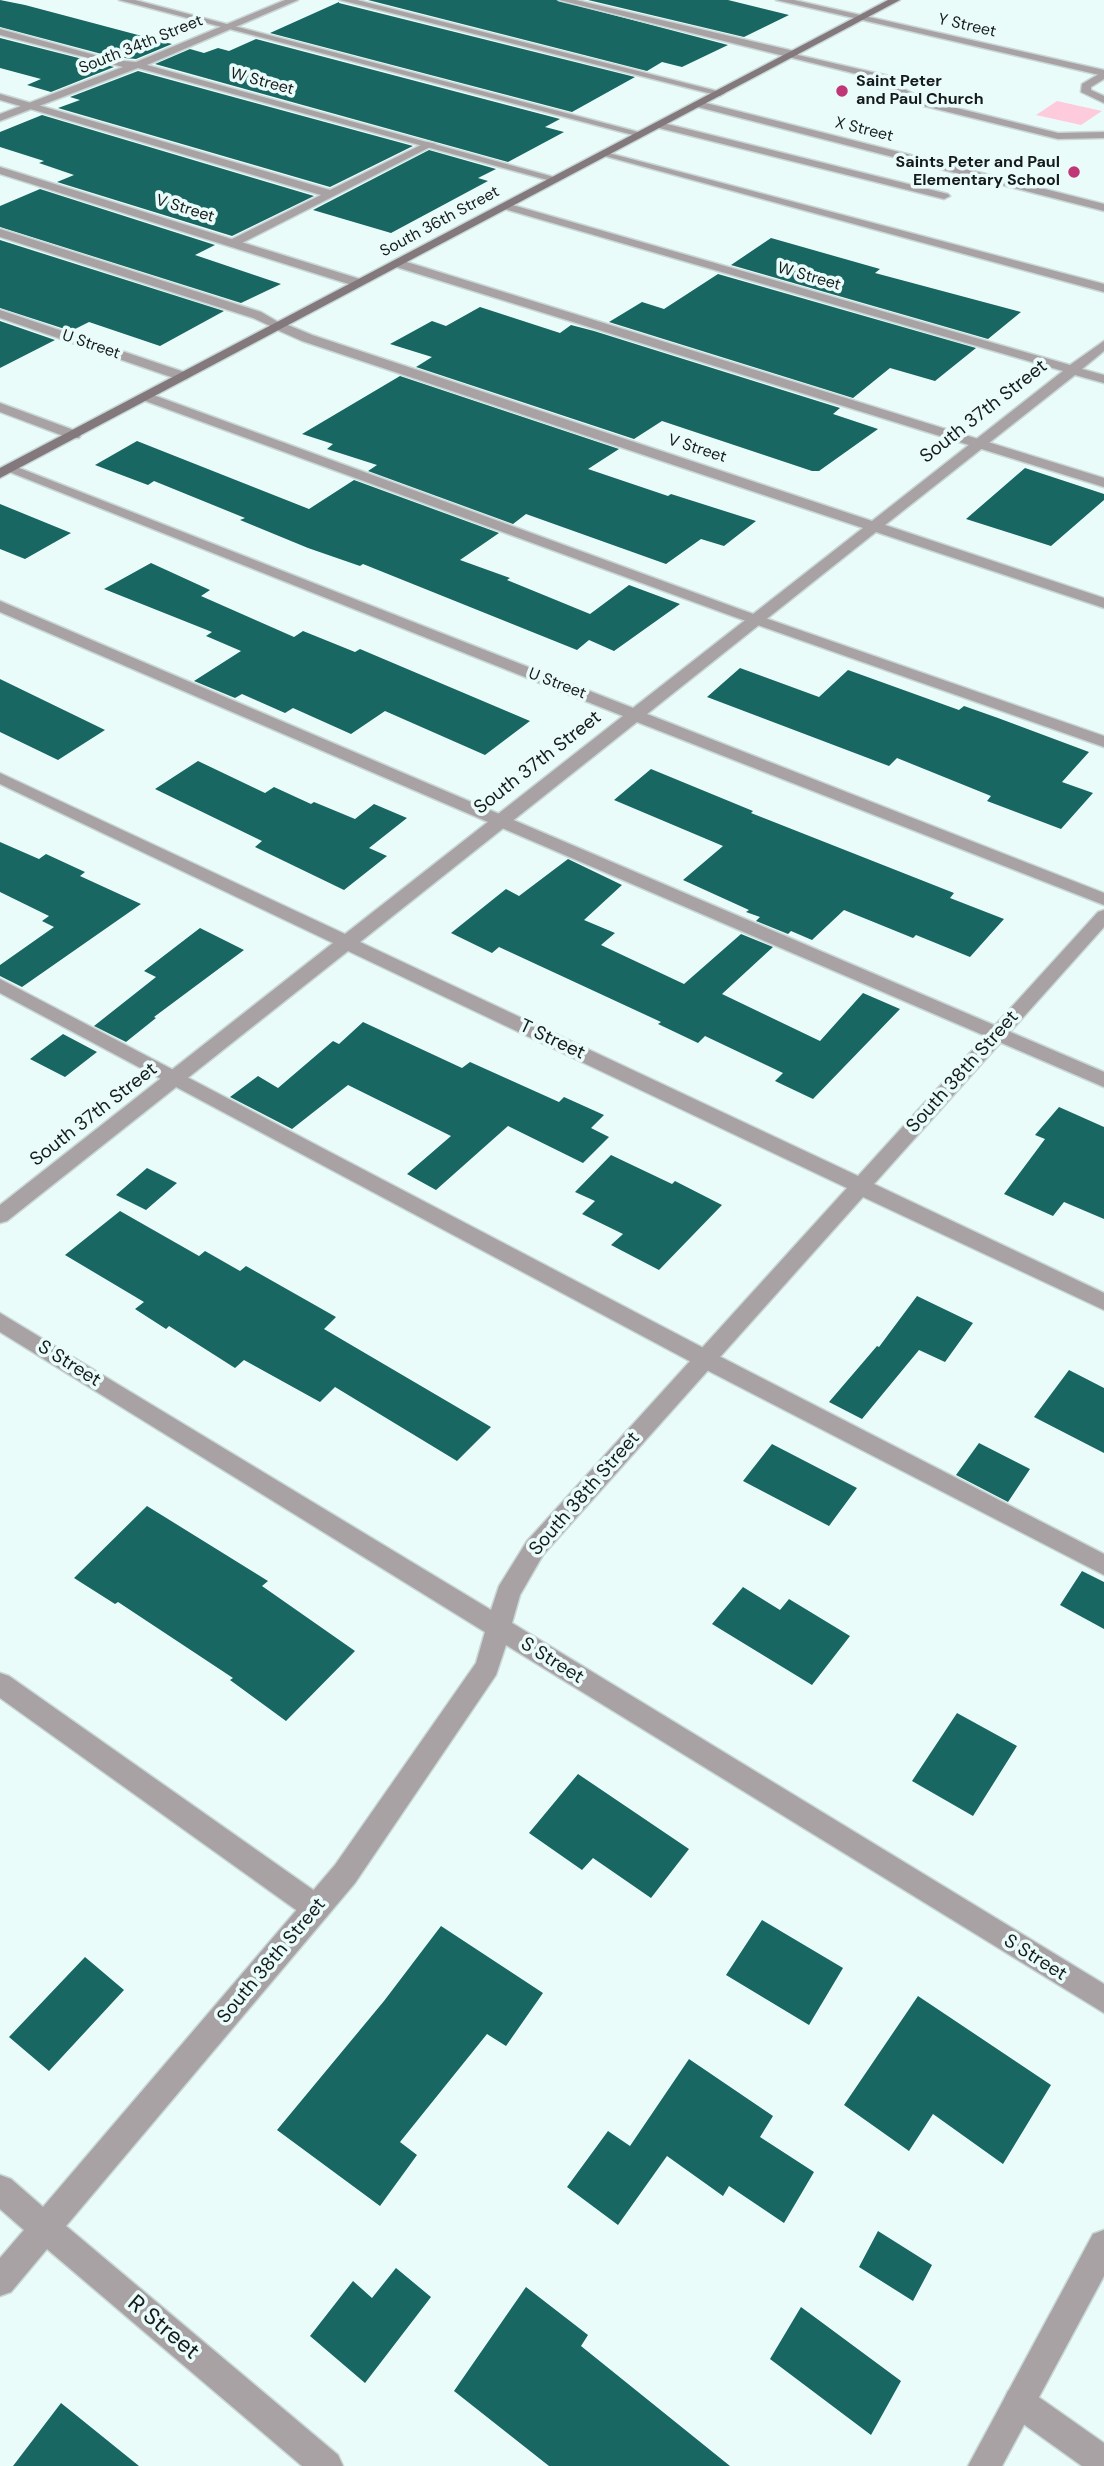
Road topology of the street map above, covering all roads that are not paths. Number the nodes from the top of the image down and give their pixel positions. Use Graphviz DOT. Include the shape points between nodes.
graph roads {
  1 [pos="124,0"];
  2 [pos="293,0"];
  3 [pos="345,0"];
  4 [pos="565,0"];
  5 [pos="781,0"];
  6 [pos="895,0"];
  7 [pos="861,18"];
  8 [pos="228,27"];
  9 [pos="0,32"];
  10 [pos="792,55"];
  11 [pos="137,65"];
  12 [pos="1104,74"];
  13 [pos="720,93"];
  14 [pos="0,97"];
  15 [pos="1104,100"];
  16 [pos="698,104"];
  17 [pos="29,106"];
  18 [pos="0,118"];
  19 [pos="659,125"];
  20 [pos="641,134"];
  21 [pos="1104,135"];
  22 [pos="430,144"];
  23 [pos="605,153"];
  24 [pos="0,170"];
  25 [pos="555,179"];
  26 [pos="331,194"];
  27 [pos="944,196"];
  28 [pos="505,206"];
  29 [pos="1104,208"];
  30 [pos="0,233"];
  31 [pos="234,243"];
  32 [pos="397,263"];
  33 [pos="359,283"];
  34 [pos="1104,288"];
  35 [pos="0,314"];
  36 [pos="279,326"];
  37 [pos="1104,345"];
  38 [pos="1073,370"];
  39 [pos="182,376"];
  40 [pos="1104,379"];
  41 [pos="145,397"];
  42 [pos="0,407"];
  43 [pos="74,435"];
  44 [pos="978,444"];
  45 [pos="5,472"];
  46 [pos="1104,483"];
  47 [pos="873,526"];
  48 [pos="1104,603"];
  49 [pos="0,606"];
  50 [pos="758,620"];
  51 [pos="634,715"];
  52 [pos="1104,742"];
  53 [pos="0,778"];
  54 [pos="499,820"];
  55 [pos="1104,899"];
  56 [pos="1104,916"];
  57 [pos="345,942"];
  58 [pos="0,985"];
  59 [pos="997,1034"];
  60 [pos="173,1078"];
  61 [pos="1104,1080"];
  62 [pos="860,1186"];
  63 [pos="0,1216"];
  64 [pos="1104,1302"];
  65 [pos="0,1321"];
  66 [pos="705,1359"];
  67 [pos="1104,1565"];
  68 [pos="498,1627"];
  69 [pos="0,1684"];
  70 [pos="316,1908"];
  71 [pos="1104,2000"];
  72 [pos="0,2190"];
  73 [pos="46,2229"];
  74 [pos="1104,2245"];
  75 [pos="0,2281"];
  76 [pos="1019,2402"];
  77 [pos="1104,2462"];
  78 [pos="327,2466"];
  79 [pos="984,2466"];
  1 -- 8 [label="street"];
  2 -- 8 [label="street, South 34th Street"];
  3 -- 13 [label="street"];
  4 -- 10 [label="street"];
  5 -- 7 [label="street, Y Street"];
  6 -- 7 [label="main road, South 36th Street"];
  7 -- 10 [label="main road, South 36th Street"];
  7 -- 12 [label="street, Y Street"];
  8 -- 11 [label="street, South 34th Street"];
  8 -- 20 [label="street"];
  9 -- 11 [label="street, W Street" via="112,63"];
  10 -- 13 [label="main road, South 36th Street"];
  10 -- 21 [label="street" via="885,78 924,103 1058,136"];
  11 -- 17 [label="street, South 34th Street"];
  11 -- 22 [label="street, W Street"];
  12 -- 15 [label="street" via="1086,86 1086,92"];
  13 -- 16 [label="main road, South 36th Street"];
  14 -- 17 [label="street"];
  16 -- 19 [label="main road, South 36th Street"];
  16 -- 29 [label="street, X Street"];
  17 -- 18 [label="street, South 34th Street"];
  17 -- 26 [label="street"];
  19 -- 20 [label="main road, South 36th Street"];
  19 -- 27 [label="street"];
  20 -- 23 [label="main road, South 36th Street"];
  22 -- 25 [label="street, W Street"];
  22 -- 26 [label="street"];
  23 -- 25 [label="main road, South 36th Street"];
  23 -- 34 [label="street"];
  24 -- 31 [label="street, V Street"];
  25 -- 28 [label="main road, South 36th Street"];
  26 -- 31 [label="street"];
  28 -- 32 [label="main road, South 36th Street"];
  28 -- 38 [label="street, W Street"];
  30 -- 36 [label="street, V Street"];
  31 -- 33 [label="street, V Street"];
  32 -- 33 [label="main road, South 36th Street"];
  32 -- 44 [label="street"];
  33 -- 36 [label="main road, South 36th Street"];
  35 -- 39 [label="street, U Street"];
  36 -- 39 [label="main road, South 36th Street"];
  36 -- 47 [label="street, V Street"];
  37 -- 38 [label="street, South 37th Street"];
  38 -- 40 [label="street, W Street"];
  38 -- 44 [label="street, South 37th Street"];
  39 -- 41 [label="main road, South 36th Street"];
  41 -- 43 [label="main road, South 36th Street"];
  41 -- 50 [label="street"];
  42 -- 43 [label="street"];
  43 -- 45 [label="main road, South 36th Street"];
  44 -- 46 [label="street"];
  44 -- 47 [label="street, South 37th Street"];
  45 -- 51 [label="street, U Street"];
  47 -- 48 [label="street, V Street"];
  47 -- 50 [label="street, South 37th Street"];
  49 -- 54 [label="street"];
  50 -- 51 [label="street, South 37th Street"];
  50 -- 52 [label="street"];
  51 -- 54 [label="street, South 37th Street"];
  51 -- 55 [label="street, U Street"];
  53 -- 57 [label="street, T Street"];
  54 -- 57 [label="street, South 37th Street"];
  54 -- 59 [label="street"];
  56 -- 59 [label="street, South 38th Street"];
  57 -- 60 [label="street, South 37th Street"];
  57 -- 62 [label="street, T Street"];
  58 -- 60 [label="street"];
  59 -- 61 [label="street"];
  59 -- 62 [label="street, South 38th Street"];
  60 -- 63 [label="street, South 37th Street"];
  60 -- 66 [label="street"];
  62 -- 64 [label="street, T Street"];
  62 -- 66 [label="street, South 38th Street"];
  65 -- 68 [label="street, S Street"];
  66 -- 67 [label="street"];
  66 -- 68 [label="street, South 38th Street" via="535,1548 508,1593"];
  68 -- 70 [label="street, South 38th Street" via="486,1667 345,1874"];
  68 -- 71 [label="street, S Street"];
  69 -- 70 [label="street"];
  70 -- 73 [label="street, South 38th Street"];
  72 -- 73 [label="street, R Street"];
  73 -- 75 [label="street, South 38th Street"];
  73 -- 78 [label="street, R Street"];
  74 -- 76 [label="street"];
  76 -- 77 [label="street"];
  76 -- 79 [label="street"];
}
